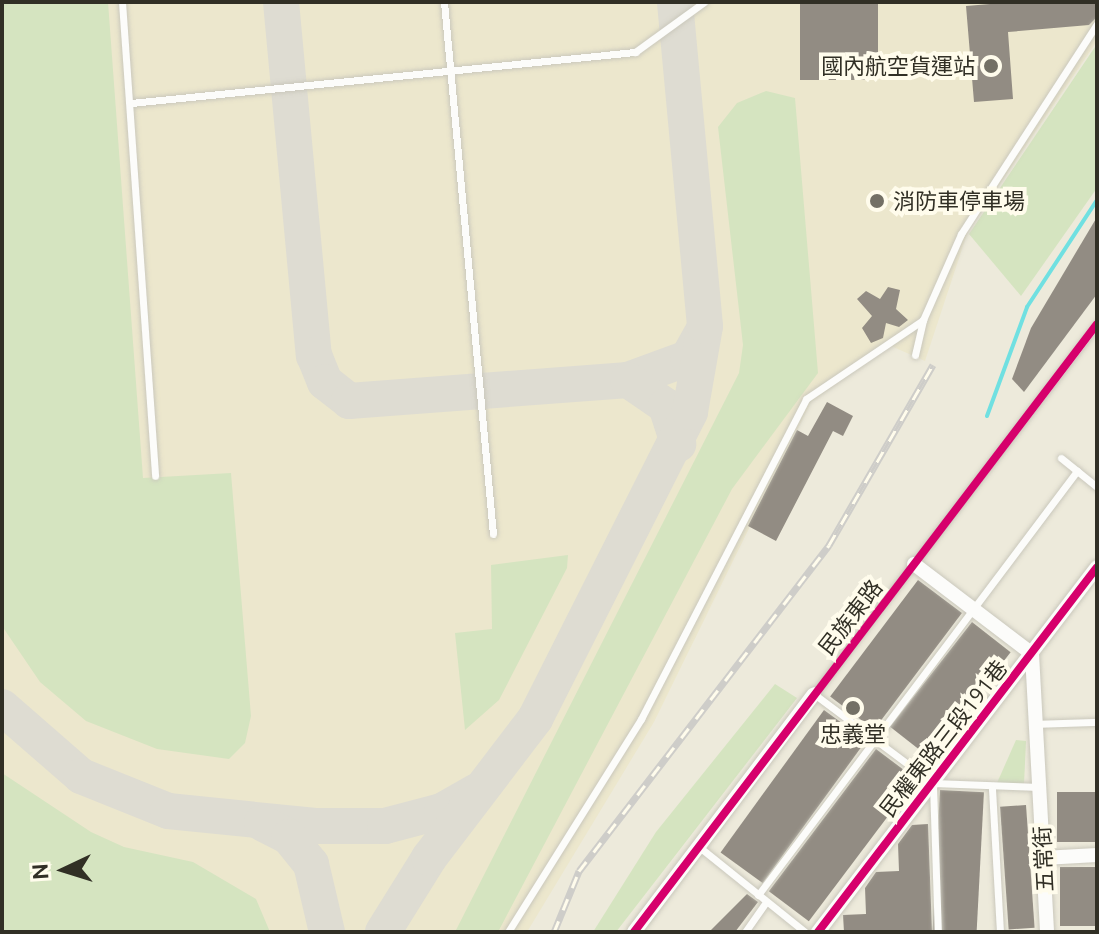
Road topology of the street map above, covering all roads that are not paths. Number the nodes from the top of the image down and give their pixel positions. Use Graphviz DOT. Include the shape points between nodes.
graph roads {
  1 [pos="122,2"];
  2 [pos="444,2"];
  3 [pos="704,2"];
  4 [pos="1097,24"];
  5 [pos="451,70"];
  6 [pos="131,103"];
  7 [pos="923,320"];
  8 [pos="1097,324"];
  9 [pos="915,355"];
  10 [pos="1061,458"];
  11 [pos="1077,471"];
  12 [pos="155,476"];
  13 [pos="1097,487"];
  14 [pos="493,534"];
  15 [pos="914,564"];
  16 [pos="1097,567"];
  17 [pos="972,610"];
  18 [pos="1032,654"];
  19 [pos="814,694"];
  20 [pos="1097,722"];
  21 [pos="1036,724"];
  22 [pos="873,740"];
  23 [pos="933,783"];
  24 [pos="1039,787"];
  25 [pos="992,789"];
  26 [pos="698,846"];
  27 [pos="1097,855"];
  28 [pos="1043,858"];
  29 [pos="758,895"];
  30 [pos="766,902"];
  31 [pos="508,932"];
  32 [pos="634,932"];
  33 [pos="745,932"];
  34 [pos="805,932"];
  35 [pos="818,932"];
  36 [pos="938,932"];
  37 [pos="1000,932"];
  38 [pos="1047,932"];
  1 -- 6 [label="lane"];
  2 -- 5 [label="lane"];
  3 -- 5 [label="lane" via="635,52"];
  4 -- 7 [label="lane" via="961,234"];
  5 -- 6 [label="lane"];
  5 -- 14 [label="lane"];
  6 -- 12 [label="lane"];
  7 -- 9 [label="lane"];
  7 -- 31 [label="lane" via="806,399 641,719"];
  8 -- 15 [label="lane, 民族東路"];
  10 -- 11 [label="lane"];
  11 -- 13 [label="lane"];
  11 -- 17 [label="lane"];
  15 -- 17 [label="street"];
  15 -- 19 [label="lane, 民族東路"];
  16 -- 18 [label="street, 民權東路三段191巷"];
  17 -- 18 [label="street"];
  17 -- 22 [label="lane"];
  18 -- 21 [label="street, 五常街"];
  18 -- 23 [label="street, 民權東路三段191巷"];
  19 -- 22 [label="lane"];
  19 -- 26 [label="street, 民族東路"];
  20 -- 21 [label="lane"];
  21 -- 24 [label="street, 五常街"];
  22 -- 23 [label="lane"];
  22 -- 29 [label="lane"];
  23 -- 25 [label="lane"];
  23 -- 35 [label="street, 民權東路三段191巷"];
  23 -- 36 [label="lane"];
  24 -- 25 [label="lane"];
  24 -- 28 [label="street, 五常街"];
  25 -- 37 [label="lane"];
  26 -- 29 [label="lane"];
  26 -- 32 [label="street, 民族東路"];
  27 -- 28 [label="street"];
  28 -- 38 [label="street, 五常街"];
  29 -- 30 [label="lane"];
  30 -- 33 [label="lane"];
  30 -- 34 [label="lane"];
}
